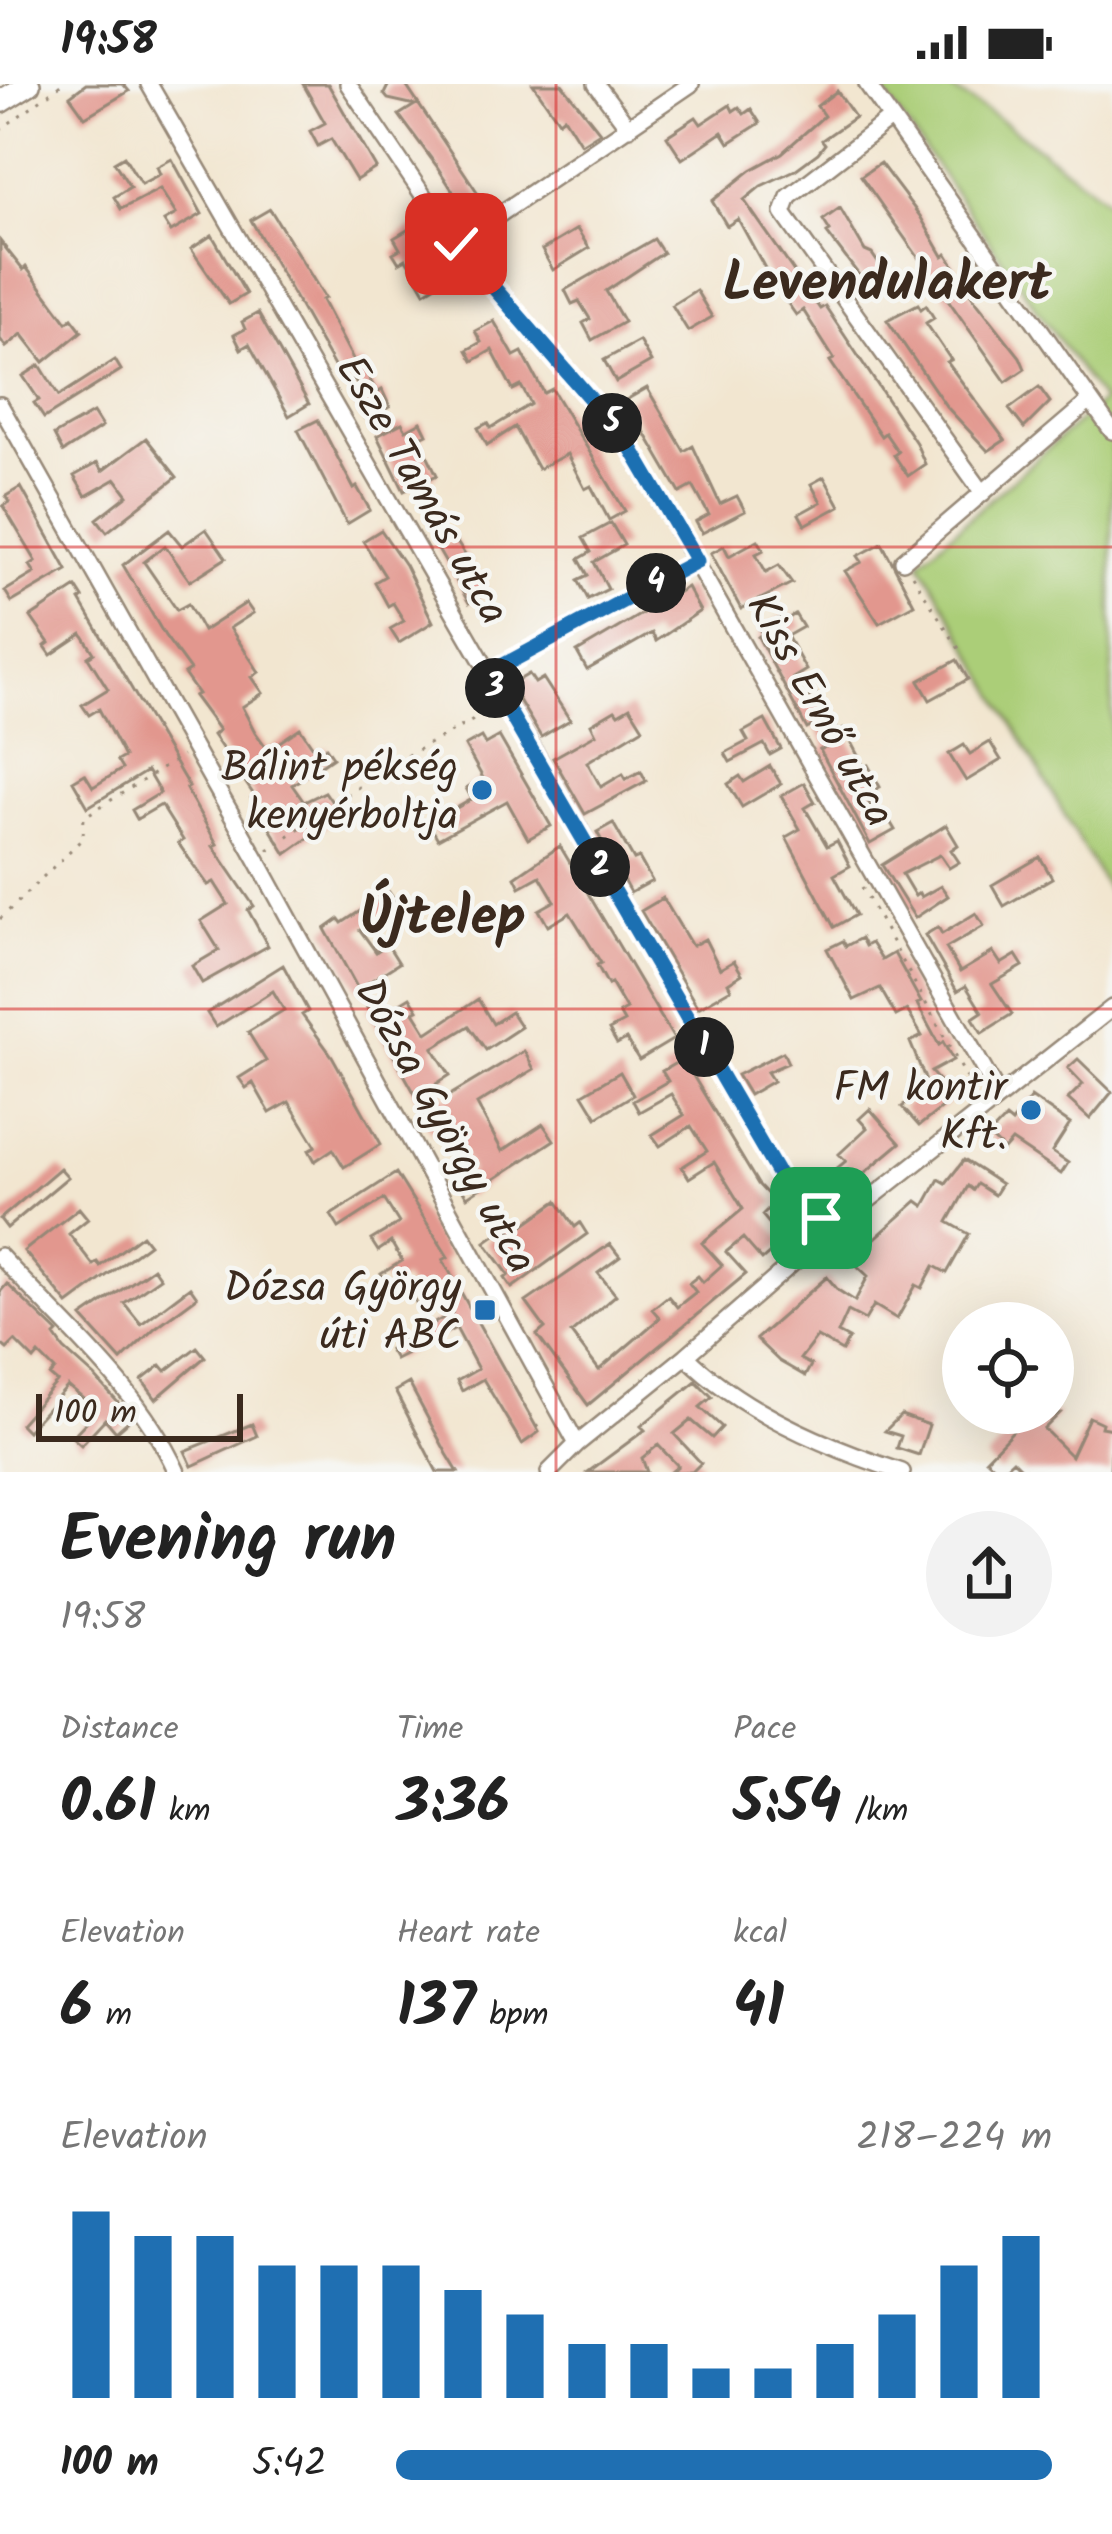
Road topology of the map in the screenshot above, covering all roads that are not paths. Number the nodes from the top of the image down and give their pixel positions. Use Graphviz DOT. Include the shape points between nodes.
graph roads {
  1 [pos="29,84"];
  2 [pos="149,84"];
  3 [pos="348,84"];
  4 [pos="596,84"];
  5 [pos="691,84"];
  6 [pos="867,84"];
  7 [pos="0,102"];
  8 [pos="892,118"];
  9 [pos="629,128"];
  10 [pos="456,244"];
  11 [pos="1090,401"];
  12 [pos="0,406"];
  13 [pos="1112,431"];
  14 [pos="983,493"];
  15 [pos="697,561"];
  16 [pos="903,561"];
  17 [pos="487,674"];
  18 [pos="1112,1008"];
  19 [pos="998,1096"];
  20 [pos="832,1229"];
  21 [pos="0,1256"];
  22 [pos="686,1356"];
  23 [pos="577,1444"];
  24 [pos="177,1472"];
  25 [pos="549,1472"];
  26 [pos="902,1472"];
  1 -- 7 [label="main road"];
  2 -- 17 [label="street, Esze Tamás utca"];
  3 -- 10 [label="street, Kiss Ernő utca"];
  4 -- 9 [label="street"];
  5 -- 9 [label="street"];
  6 -- 8 [label="street"];
  8 -- 11 [label="street"];
  8 -- 14 [label="street" via="789,197 783,213"];
  9 -- 10 [label="street"];
  10 -- 15 [label="street, Kiss Ernő utca" via="627,441"];
  11 -- 13 [label="street"];
  11 -- 14 [label="street"];
  12 -- 23 [label="street, Dózsa György utca"];
  14 -- 16 [label="street"];
  15 -- 17 [label="street"];
  15 -- 19 [label="street, Kiss Ernő utca"];
  17 -- 20 [label="street, Esze Tamás utca" via="780,1177"];
  18 -- 19 [label="street"];
  19 -- 20 [label="street"];
  20 -- 22 [label="street"];
  21 -- 24 [label="street" via="131,1396"];
  22 -- 23 [label="street"];
  22 -- 26 [label="street" via="741,1400"];
  23 -- 25 [label="street"];
}
